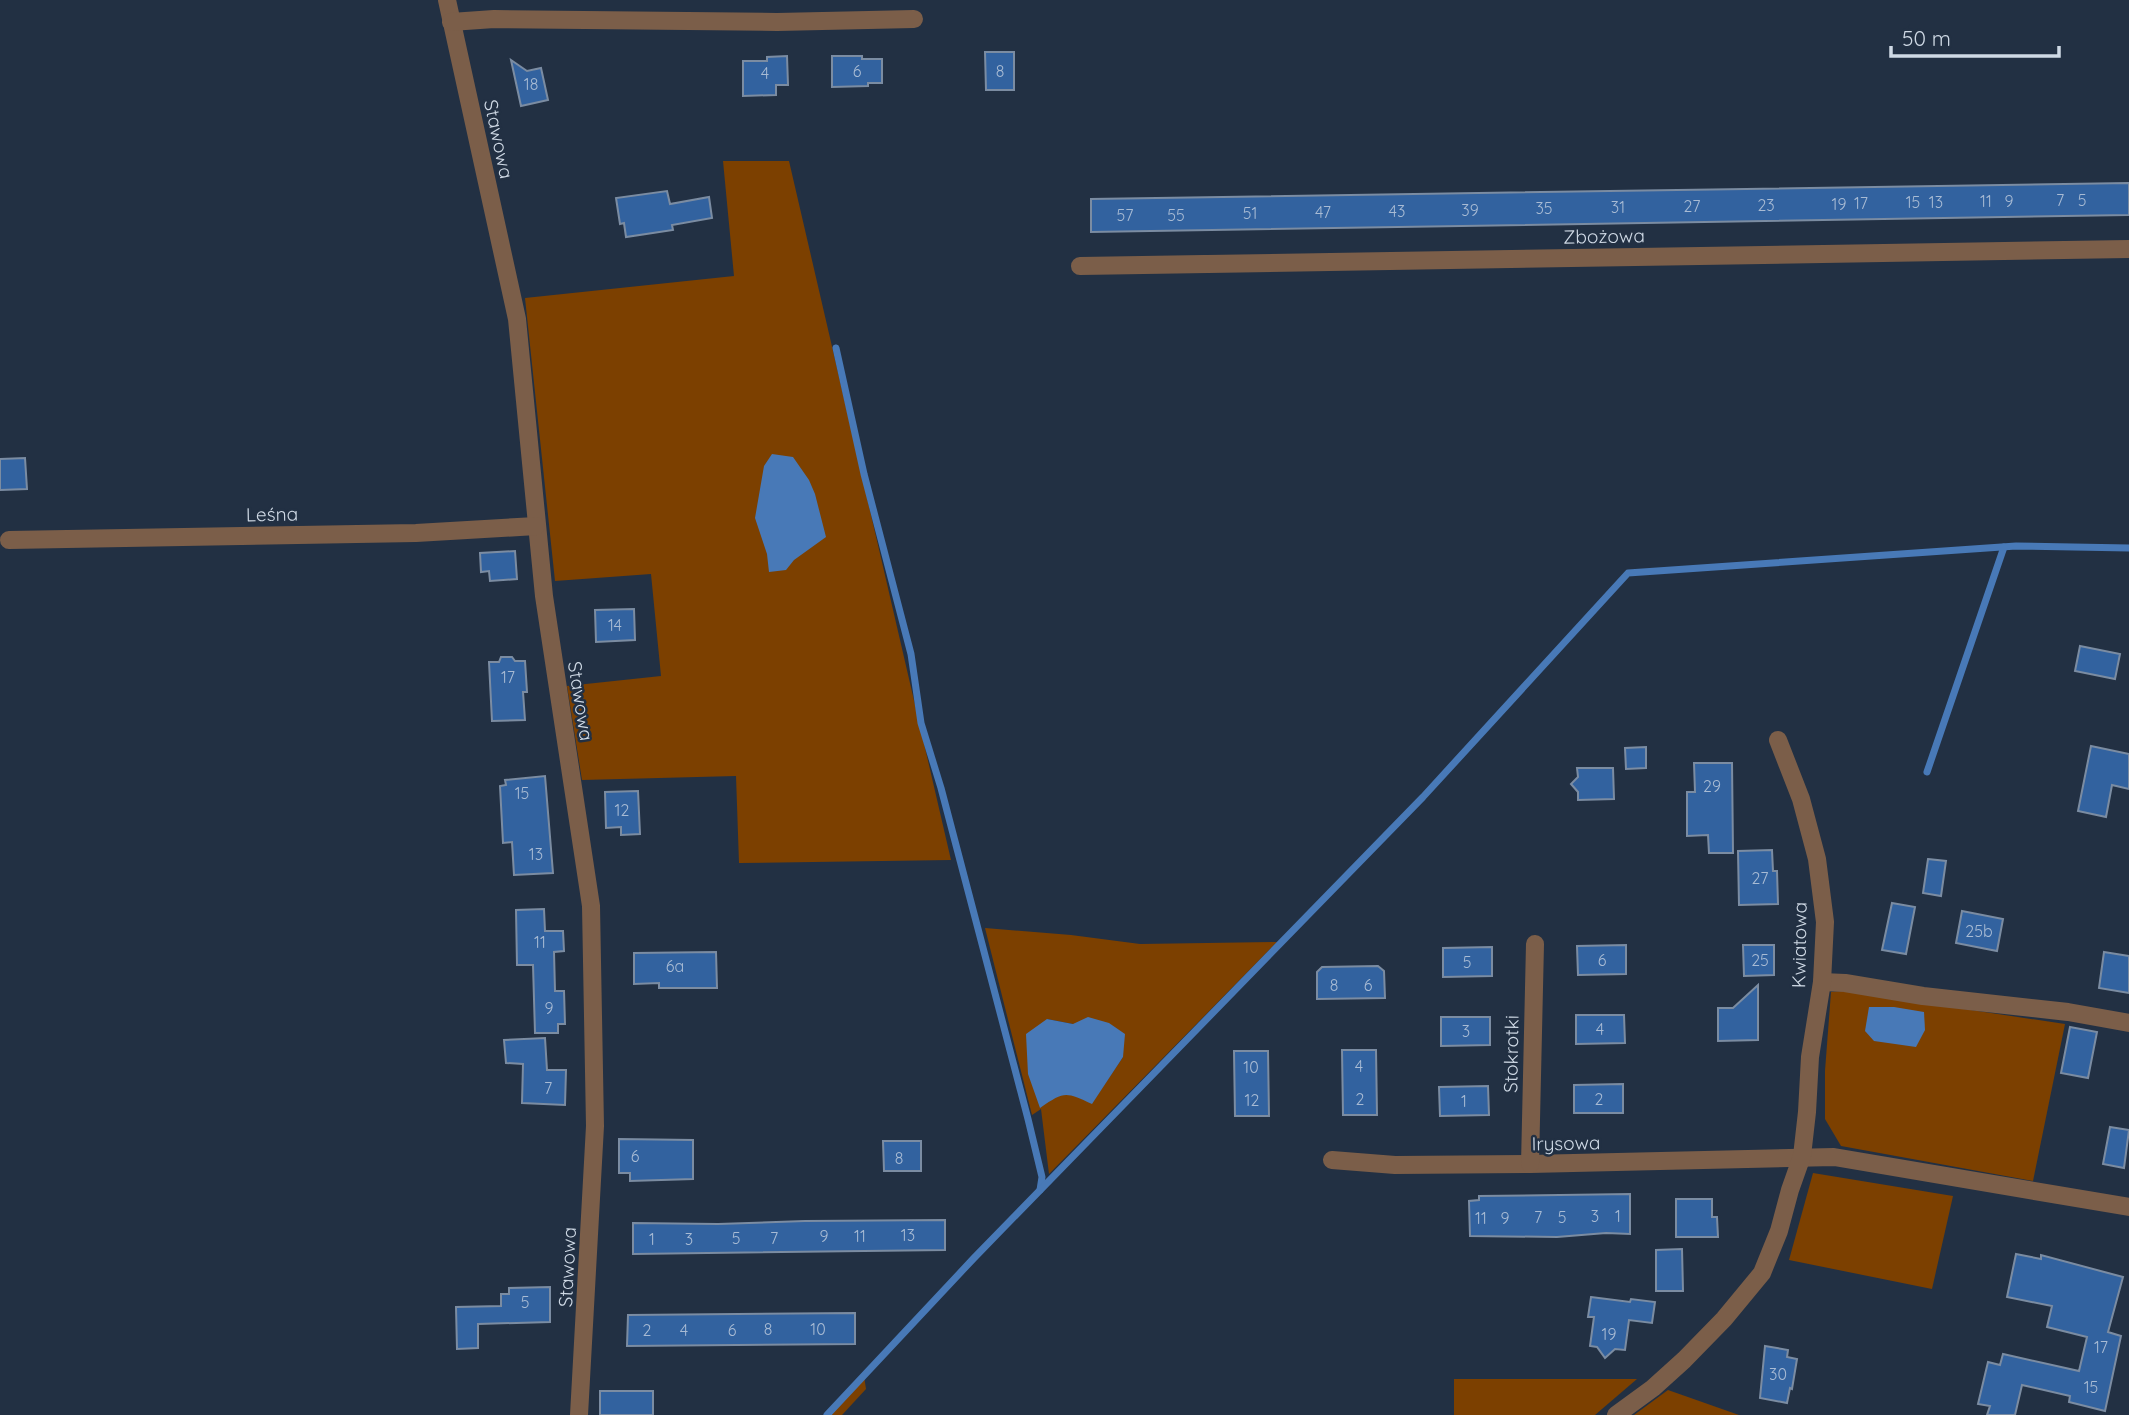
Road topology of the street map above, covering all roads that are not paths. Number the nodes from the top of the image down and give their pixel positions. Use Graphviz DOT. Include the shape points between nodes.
graph roads {
  1 [pos="447,0"];
  2 [pos="914,19"];
  3 [pos="451,22"];
  4 [pos="2129,249"];
  5 [pos="1080,266"];
  6 [pos="536,526"];
  7 [pos="9,540"];
  8 [pos="1778,740"];
  9 [pos="1535,944"];
  10 [pos="1822,982"];
  11 [pos="2129,1023"];
  12 [pos="1802,1156"];
  13 [pos="1332,1160"];
  14 [pos="1530,1164"];
  15 [pos="2129,1207"];
  16 [pos="579,1415"];
  17 [pos="1616,1415"];
  1 -- 3 [label="street, Stawowa"];
  2 -- 3 [label="street"];
  3 -- 6 [label="street, Stawowa" via="517,319"];
  4 -- 5 [label="street, Zbożowa"];
  6 -- 7 [label="street, Leśna" via="416,533"];
  6 -- 16 [label="street, Stawowa" via="591,906 595,1126"];
  8 -- 10 [label="street, Kwiatowa" via="1817,859 1825,922"];
  9 -- 14 [label="street, Stokrotki"];
  10 -- 11 [label="street"];
  10 -- 12 [label="street, Kwiatowa"];
  12 -- 14 [label="street, Irysowa"];
  12 -- 15 [label="street" via="1834,1157"];
  12 -- 17 [label="street, Kwiatowa" via="1762,1273 1684,1360"];
  13 -- 14 [label="street, Irysowa" via="1395,1165"];
}
